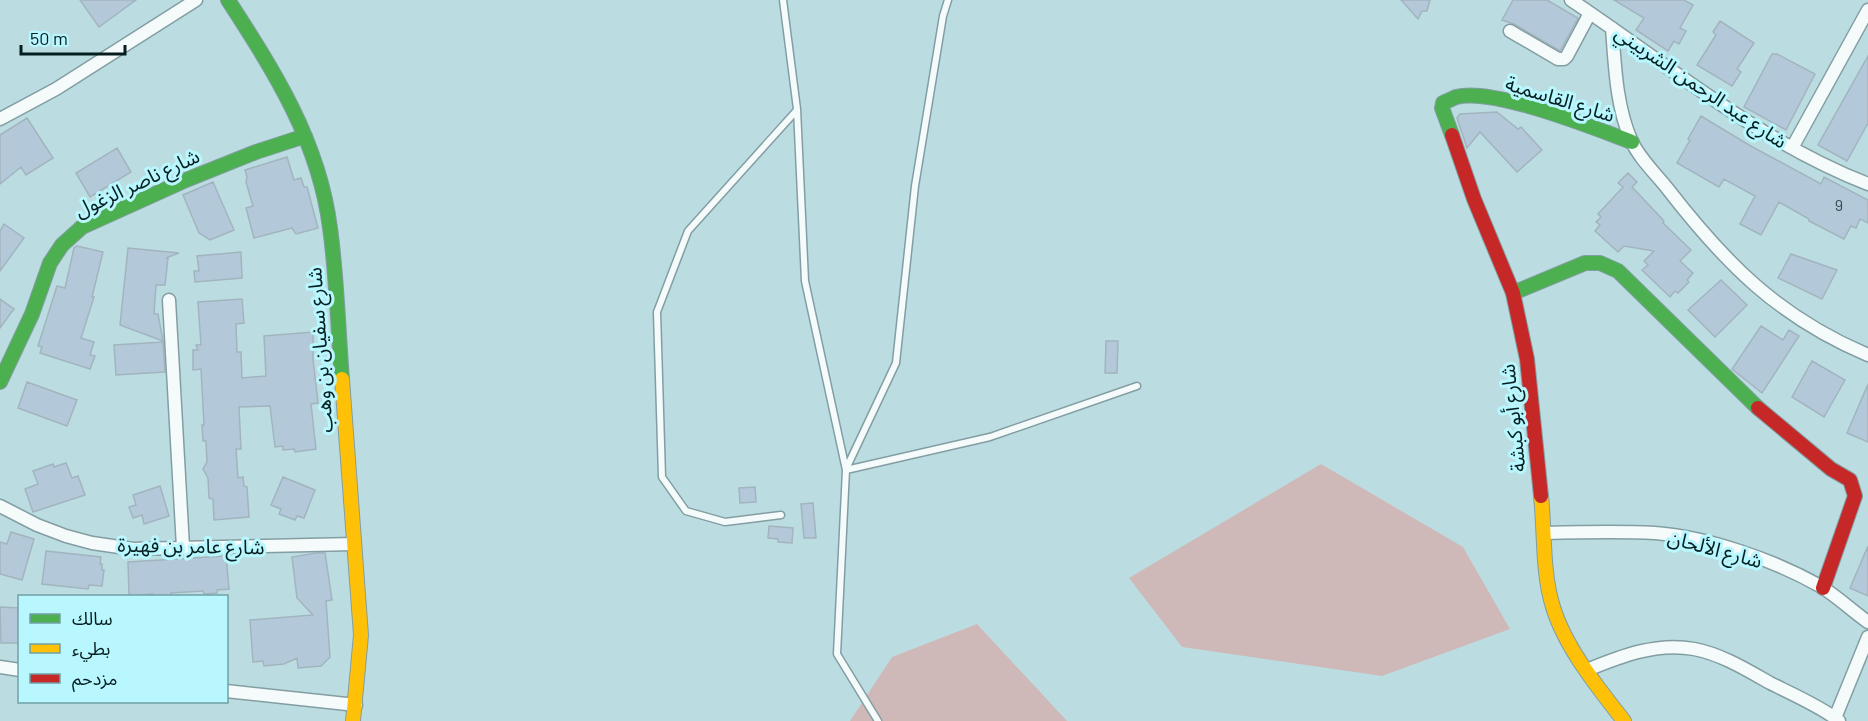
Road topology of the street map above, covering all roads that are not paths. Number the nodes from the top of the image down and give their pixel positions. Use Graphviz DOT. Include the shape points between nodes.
graph roads {
  1 [pos="196,0"];
  2 [pos="228,0"];
  3 [pos="783,0"];
  4 [pos="948,0"];
  5 [pos="1571,0"];
  6 [pos="1868,10"];
  7 [pos="1590,13"];
  8 [pos="1612,28"];
  9 [pos="1510,30"];
  10 [pos="1443,103"];
  11 [pos="797,110"];
  12 [pos="0,119"];
  13 [pos="305,136"];
  14 [pos="1632,142"];
  15 [pos="1792,148"];
  16 [pos="1868,184"];
  17 [pos="1513,293"];
  18 [pos="169,300"];
  19 [pos="1868,355"];
  20 [pos="0,382"];
  21 [pos="1137,386"];
  22 [pos="846,470"];
  23 [pos="0,506"];
  24 [pos="781,516"];
  25 [pos="1545,533"];
  26 [pos="354,544"];
  27 [pos="183,547"];
  28 [pos="1823,588"];
  29 [pos="1868,622"];
  30 [pos="1868,637"];
  31 [pos="0,667"];
  32 [pos="18,670"];
  33 [pos="1587,670"];
  34 [pos="228,691"];
  35 [pos="356,705"];
  36 [pos="1837,719"];
  37 [pos="353,721"];
  38 [pos="878,721"];
  39 [pos="1624,721"];
  1 -- 12 [label="street" via="56,89"];
  2 -- 13 [label="street, شارع سفيان بن وهب" via="272,68"];
  3 -- 11 [label="lane"];
  4 -- 22 [label="lane" via="915,186 896,363"];
  5 -- 7 [label="street, شارع عبد الرحمن الشربيني"];
  6 -- 15 [label="street"];
  7 -- 8 [label="street, شارع عبد الرحمن الشربيني"];
  7 -- 9 [label="street" via="1564,59"];
  8 -- 14 [label="street" via="1618,96"];
  8 -- 15 [label="street, شارع عبد الرحمن الشربيني" via="1747,122"];
  10 -- 14 [label="street, شارع القاسمية" via="1453,96 1465,95 1505,101"];
  10 -- 17 [label="street, شارع أبو كبشة" via="1446,123"];
  11 -- 22 [label="lane" via="805,282"];
  11 -- 24 [label="lane" via="688,231 657,312 662,477 686,511 725,522"];
  13 -- 20 [label="street, شارع ناصر الزغول" via="255,152 82,227 50,263 32,314"];
  13 -- 26 [label="street, شارع سفيان بن وهب" via="330,227"];
  14 -- 19 [label="street" via="1699,230 1732,266 1784,309"];
  15 -- 16 [label="street, شارع عبد الرحمن الشربيني"];
  17 -- 25 [label="street, شارع أبو كبشة" via="1527,359"];
  17 -- 28 [label="street" via="1585,263 1600,263 1618,271 1745,397 1831,469 1850,480 1855,496"];
  18 -- 27 [label="street"];
  21 -- 22 [label="lane" via="990,437"];
  22 -- 38 [label="lane" via="837,654"];
  23 -- 27 [label="street, شارع عامر بن فهيرة" via="37,525 92,543 133,549"];
  25 -- 28 [label="street, شارع الألحان" via="1656,533 1688,538 1741,552"];
  25 -- 33 [label="street, شارع أبو كبشة" via="1553,608 1566,638"];
  26 -- 27 [label="street, شارع عامر بن فهيرة"];
  26 -- 35 [label="street, شارع سفيان بن وهب" via="361,635"];
  28 -- 29 [label="street, شارع الألحان"];
  30 -- 36 [label="street"];
  31 -- 32 [label="street"];
  33 -- 36 [label="street" via="1650,649 1695,649 1745,669"];
  33 -- 39 [label="street, شارع أبو كبشة"];
  34 -- 35 [label="street"];
  35 -- 37 [label="street, شارع سفيان بن وهب"];
}
